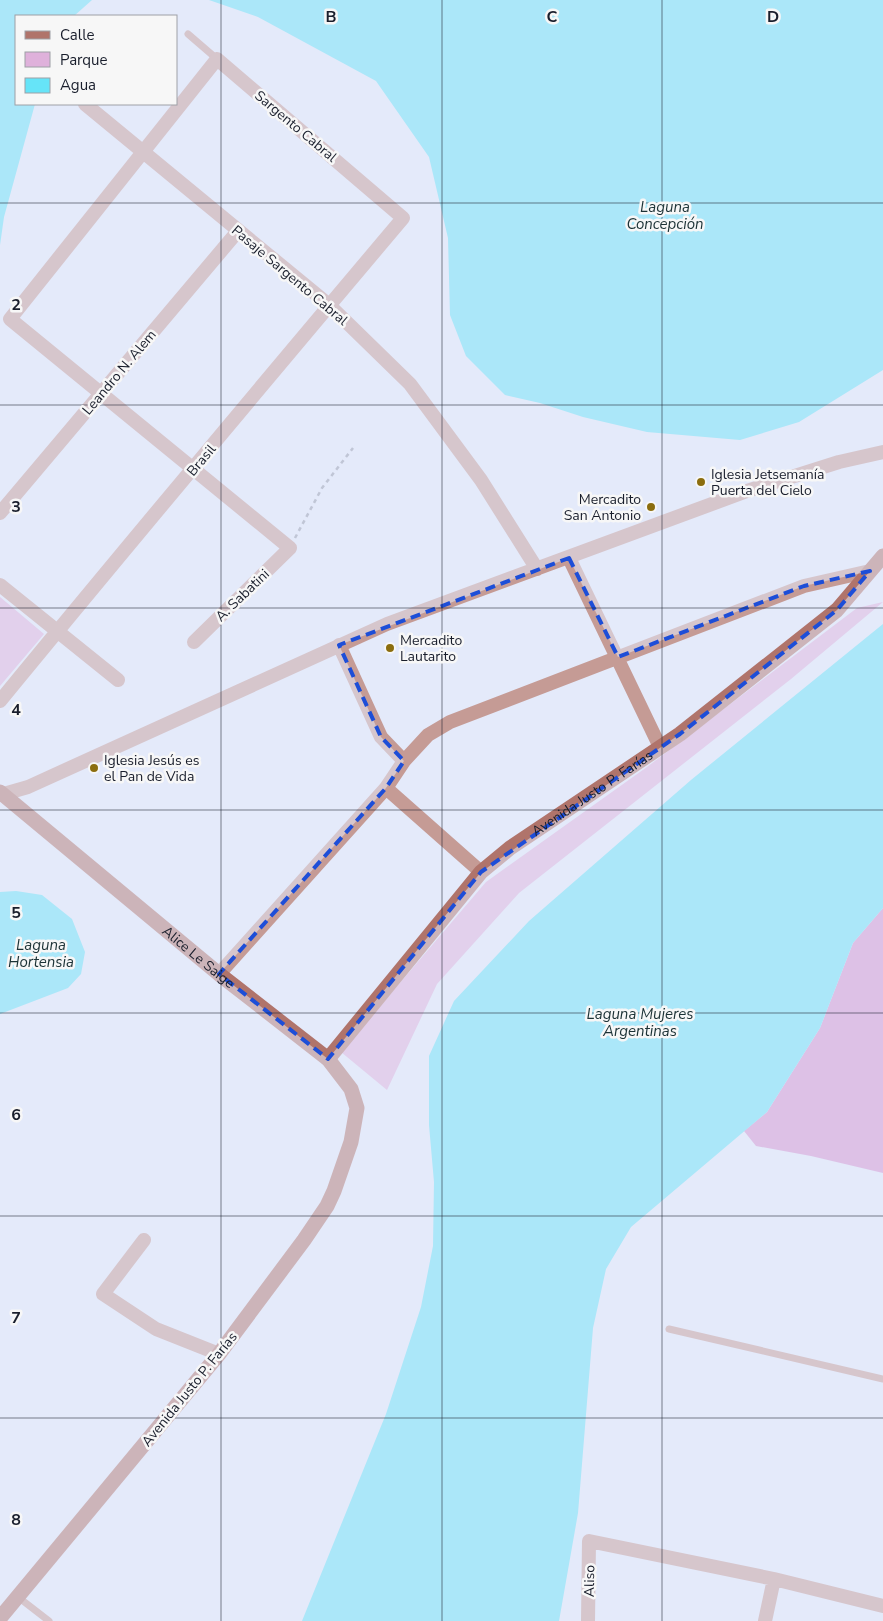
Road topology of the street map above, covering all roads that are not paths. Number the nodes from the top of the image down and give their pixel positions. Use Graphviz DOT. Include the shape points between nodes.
graph roads {
  1 [pos="188,34"];
  2 [pos="217,59"];
  3 [pos="86,105"];
  4 [pos="144,152"];
  5 [pos="403,218"];
  6 [pos="238,231"];
  7 [pos="329,305"];
  8 [pos="100,394"];
  9 [pos="883,452"];
  10 [pos="193,470"];
  11 [pos="0,513"];
  12 [pos="883,556"];
  13 [pos="569,558"];
  14 [pos="537,569"];
  15 [pos="870,571"];
  16 [pos="0,586"];
  17 [pos="57,631"];
  18 [pos="194,642"];
  19 [pos="339,645"];
  20 [pos="618,657"];
  21 [pos="118,680"];
  22 [pos="0,702"];
  23 [pos="660,747"];
  24 [pos="404,761"];
  25 [pos="386,788"];
  26 [pos="1,794"];
  27 [pos="481,872"];
  28 [pos="218,974"];
  29 [pos="328,1059"];
  30 [pos="351,1142"];
  31 [pos="144,1240"];
  32 [pos="669,1329"];
  33 [pos="219,1354"];
  34 [pos="883,1379"];
  35 [pos="774,1579"];
  36 [pos="17,1597"];
  37 [pos="883,1606"];
  38 [pos="0,1618"];
  39 [pos="49,1621"];
  40 [pos="588,1621"];
  41 [pos="764,1621"];
  1 -- 2 [label="lane, Sargento Cabral"];
  2 -- 4 [label="street"];
  2 -- 5 [label="street, Sargento Cabral"];
  3 -- 4 [label="street, Pasaje Sargento Cabral"];
  4 -- 6 [label="street, Pasaje Sargento Cabral"];
  4 -- 8 [label="street" via="10,319"];
  5 -- 7 [label="street, Brasil"];
  6 -- 7 [label="street, Pasaje Sargento Cabral"];
  6 -- 8 [label="street, Leandro N. Alem"];
  7 -- 10 [label="street, Brasil"];
  7 -- 14 [label="street, Pasaje Sargento Cabral" via="410,384 481,480"];
  8 -- 10 [label="street"];
  8 -- 11 [label="street, Leandro N. Alem"];
  9 -- 13 [label="street" via="839,462 747,491"];
  10 -- 17 [label="street, Brasil"];
  10 -- 18 [label="street, A. Sabatini" via="290,548"];
  12 -- 15 [label="street, Avenida Justo P. Farías"];
  13 -- 14 [label="street"];
  13 -- 20 [label="street"];
  14 -- 19 [label="street"];
  15 -- 20 [label="street" via="804,586"];
  15 -- 23 [label="street, Avenida Justo P. Farías" via="837,610"];
  16 -- 17 [label="street"];
  17 -- 21 [label="street"];
  17 -- 22 [label="street, Brasil"];
  19 -- 24 [label="street" via="381,737"];
  19 -- 26 [label="street" via="28,787"];
  20 -- 23 [label="street"];
  20 -- 24 [label="street" via="450,722 428,735"];
  23 -- 27 [label="street, Avenida Justo P. Farías" via="510,848"];
  24 -- 25 [label="street"];
  25 -- 27 [label="street"];
  25 -- 28 [label="street"];
  26 -- 28 [label="street, Alice Le Saige"];
  27 -- 29 [label="street, Avenida Justo P. Farías"];
  28 -- 29 [label="street, Alice Le Saige"];
  29 -- 30 [label="street, Alice Le Saige" via="351,1089 357,1108"];
  30 -- 33 [label="street, Avenida Justo P. Farías" via="327,1206"];
  31 -- 33 [label="street" via="103,1294 156,1329"];
  32 -- 34 [label="lane"];
  33 -- 36 [label="street, Avenida Justo P. Farías"];
  35 -- 37 [label="street"];
  35 -- 40 [label="street, Aliso" via="589,1541"];
  35 -- 41 [label="street"];
  36 -- 38 [label="street, Avenida Justo P. Farías"];
  36 -- 39 [label="lane"];
}
